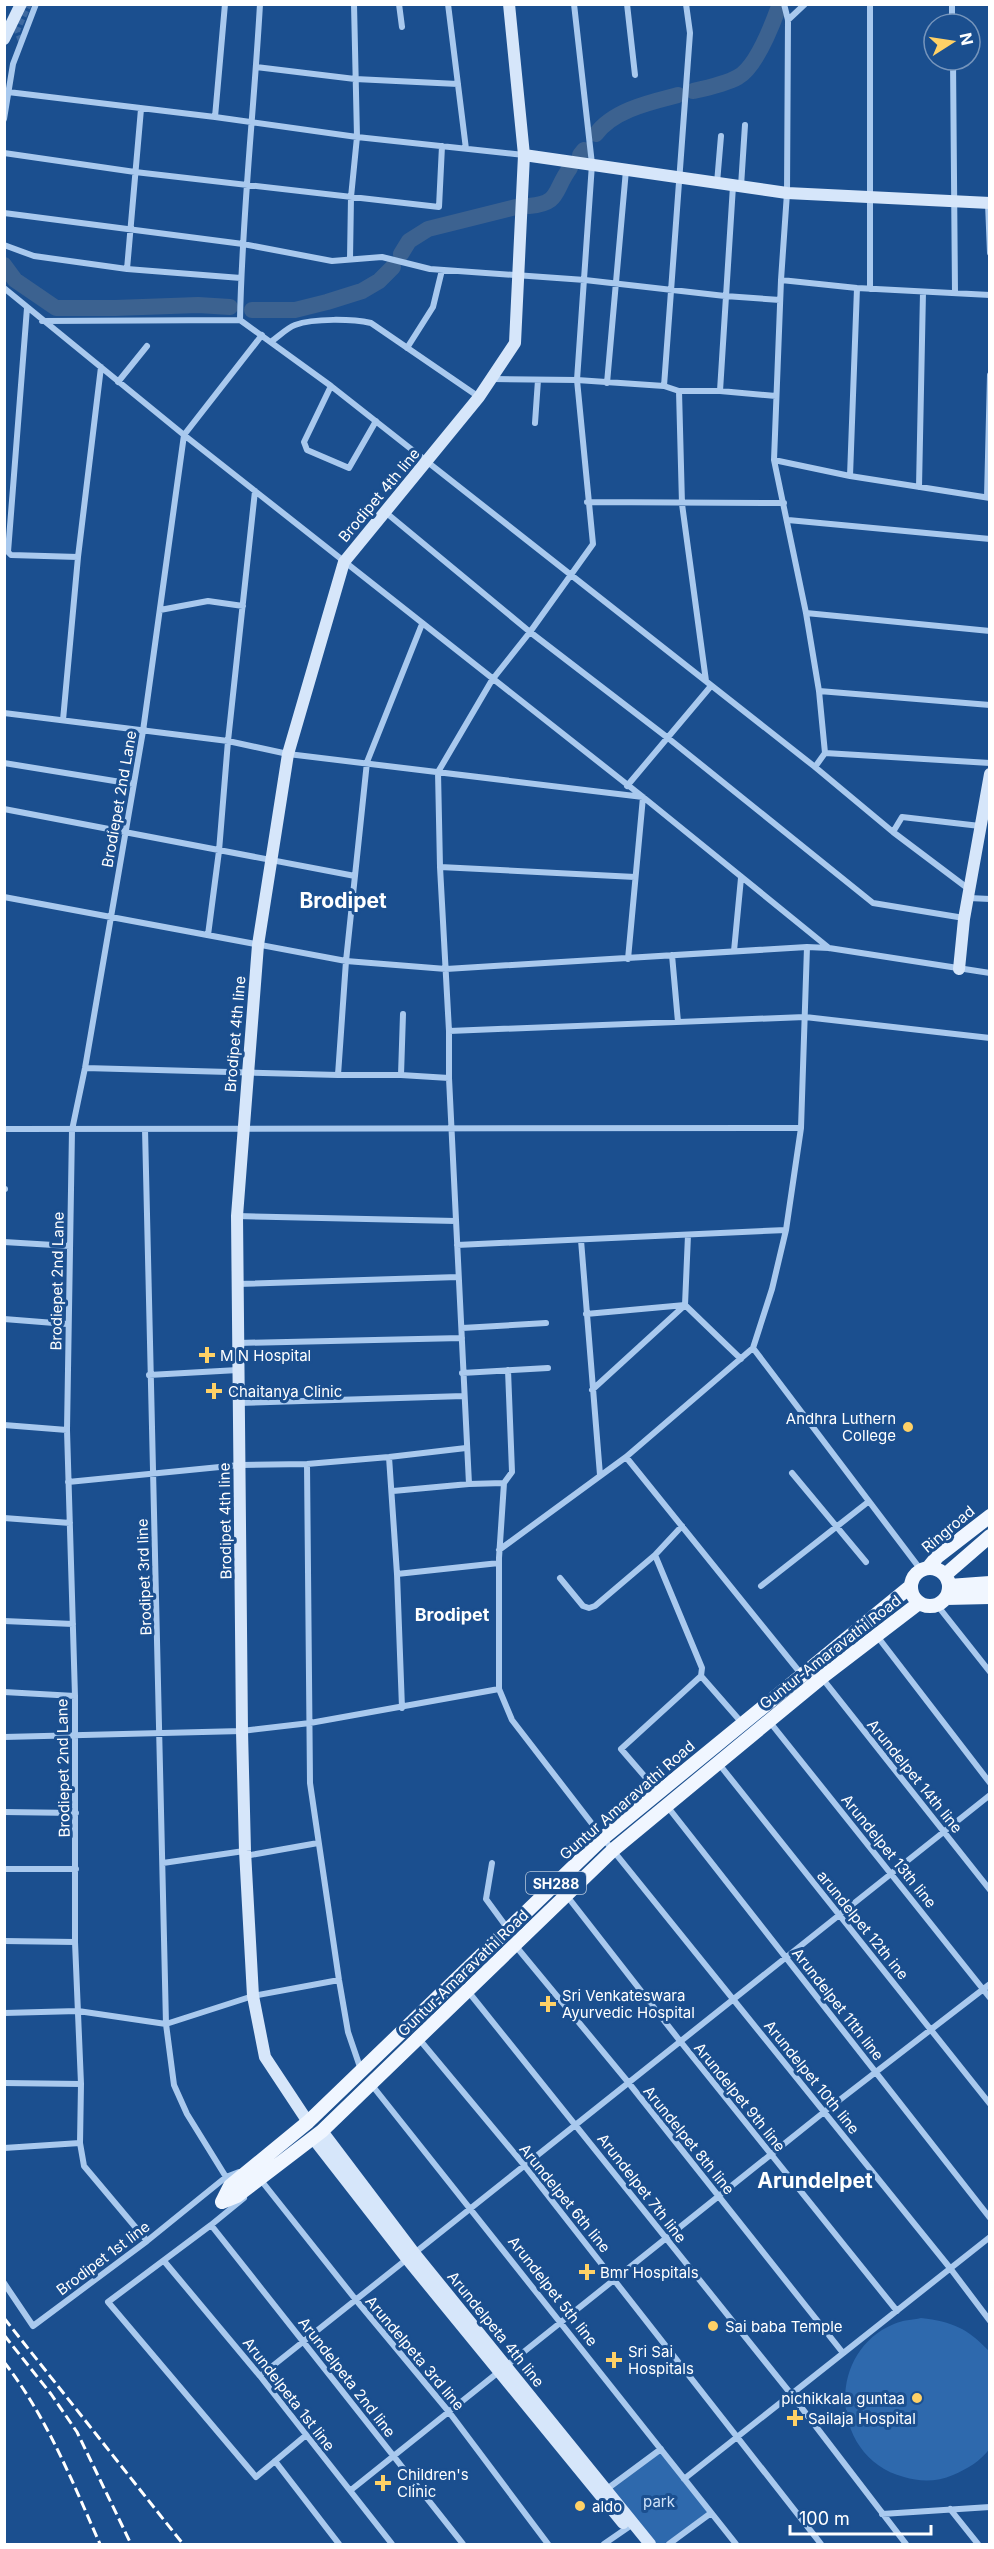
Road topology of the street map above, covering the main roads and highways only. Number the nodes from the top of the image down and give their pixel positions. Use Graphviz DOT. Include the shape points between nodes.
graph roads {
  1 [pos="990,1516"];
  2 [pos="990,1536"];
  3 [pos="924,1569"];
  4 [pos="990,1583"];
  5 [pos="911,1586"];
  6 [pos="944,1591"];
  7 [pos="990,1597"];
  8 [pos="919,1604"];
  9 [pos="259,2176"];
  10 [pos="222,2202"];
  1 -- 3 [label="main road, Ringroad"];
  2 -- 6 [label="main road"];
  3 -- 5 [label="main road, SH288"];
  3 -- 6 [label="main road" via="934,1568"];
  4 -- 6 [label="main road"];
  5 -- 8 [label="main road"];
  5 -- 9 [label="main road, Guntur Amaravathi Road / SH288" via="603,1838 308,2122"];
  6 -- 7 [label="main road"];
  6 -- 8 [label="main road" via="931,1607"];
  8 -- 9 [label="main road, Guntur-Amaravathi Road / SH288" via="821,1678 613,1850 318,2134"];
  9 -- 10 [label="main road, Guntur Amaravathi Road / SH288" via="230,2186"];
}
